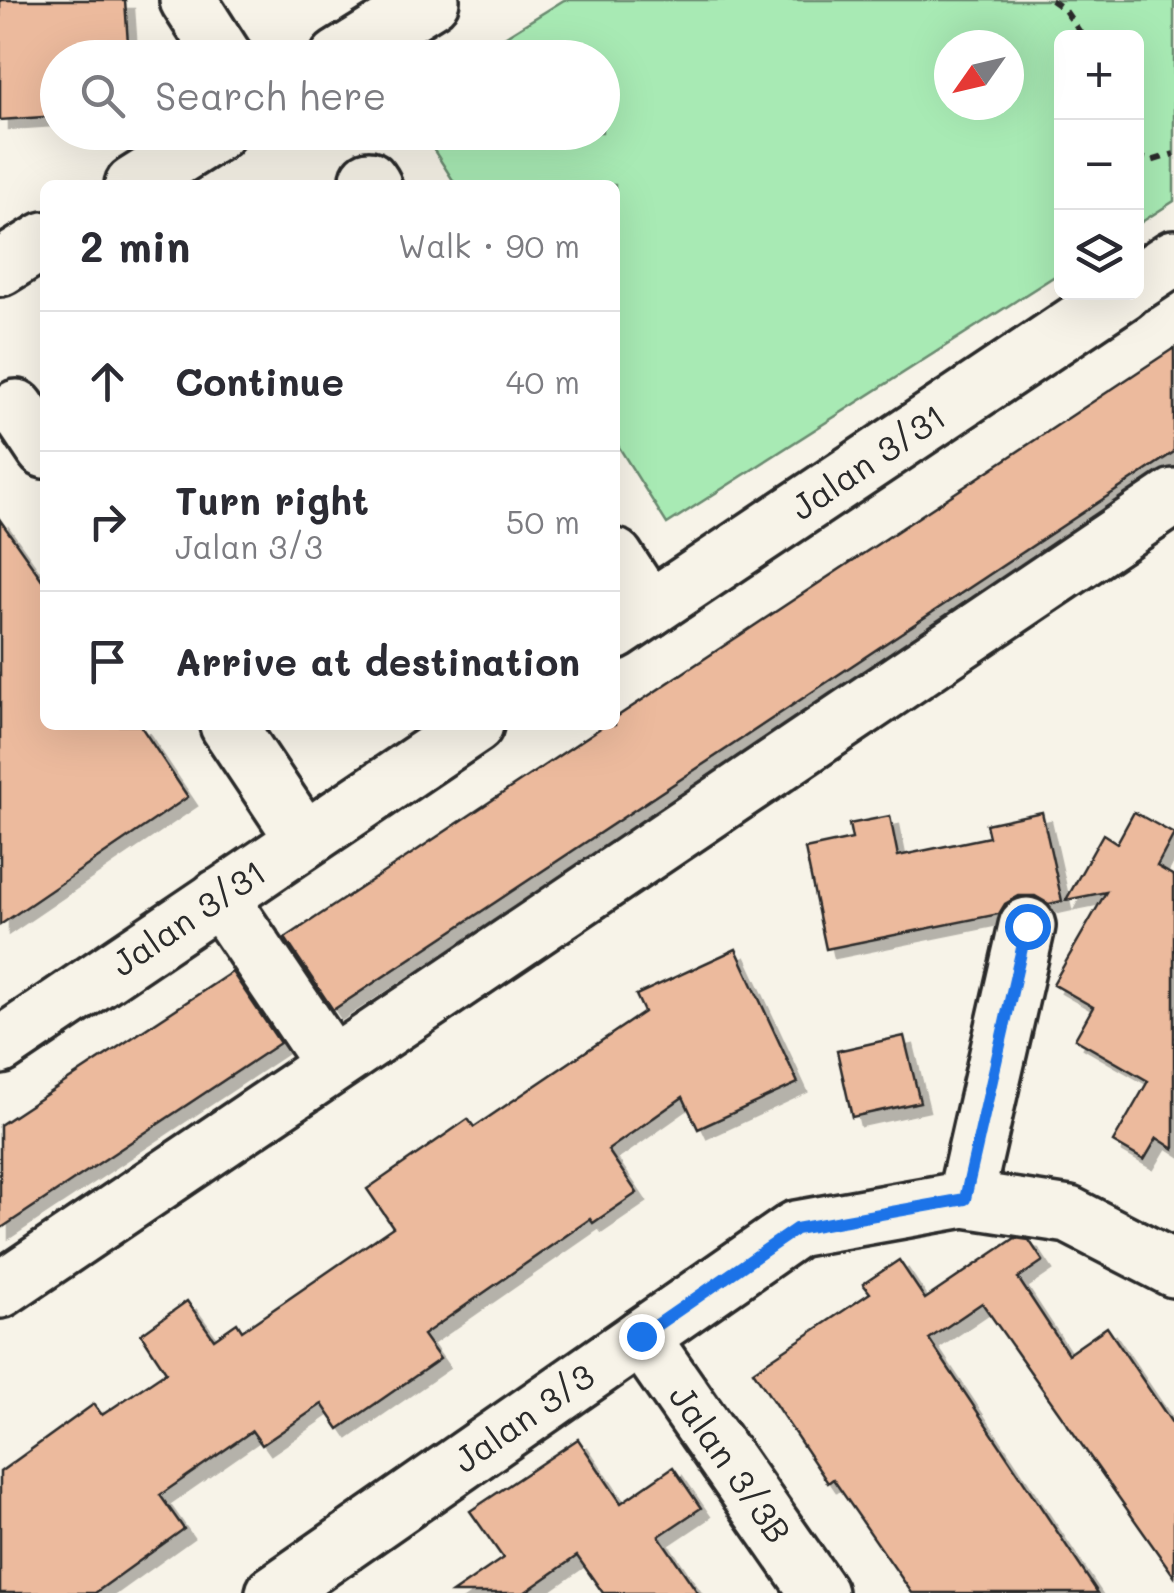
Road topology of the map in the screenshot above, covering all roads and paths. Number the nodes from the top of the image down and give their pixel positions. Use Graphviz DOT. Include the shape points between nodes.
graph roads {
  1 [pos="188,0"];
  2 [pos="430,0"];
  3 [pos="1050,0"];
  4 [pos="1078,30"];
  5 [pos="214,40"];
  6 [pos="367,40"];
  7 [pos="188,150"];
  8 [pos="1174,154"];
  9 [pos="1144,159"];
  10 [pos="141,180"];
  11 [pos="40,243"];
  12 [pos="1174,258"];
  13 [pos="0,268"];
  14 [pos="1144,279"];
  15 [pos="1111,300"];
  16 [pos="1174,498"];
  17 [pos="620,576"];
  18 [pos="632,620"];
  19 [pos="231,730"];
  20 [pos="468,730"];
  21 [pos="304,839"];
  22 [pos="219,897"];
  23 [pos="1027,926"];
  24 [pos="0,1046"];
  25 [pos="332,1064"];
  26 [pos="965,1199"];
  27 [pos="1174,1270"];
  28 [pos="0,1290"];
  29 [pos="641,1336"];
  30 [pos="274,1593"];
  31 [pos="820,1593"];
  1 -- 5 [label="street"];
  2 -- 6 [label="street"];
  3 -- 4 [label="path"];
  7 -- 10 [label="street"];
  8 -- 9 [label="path"];
  11 -- 13 [label="street"];
  12 -- 14 [label="street"];
  15 -- 18 [label="street, Jalan 3/31"];
  16 -- 25 [label="street"];
  17 -- 18 [label="street"];
  19 -- 21 [label="street"];
  20 -- 21 [label="street, Jalan 3/31"];
  21 -- 22 [label="street, Jalan 3/31"];
  22 -- 24 [label="street, Jalan 3/31"];
  22 -- 25 [label="street"];
  23 -- 26 [label="street"];
  25 -- 28 [label="street"];
  26 -- 27 [label="street, Jalan 3/3" via="1070,1215"];
  26 -- 29 [label="street, Jalan 3/3" via="796,1229"];
  29 -- 30 [label="street, Jalan 3/3"];
  29 -- 31 [label="street, Jalan 3/3B"];
}
